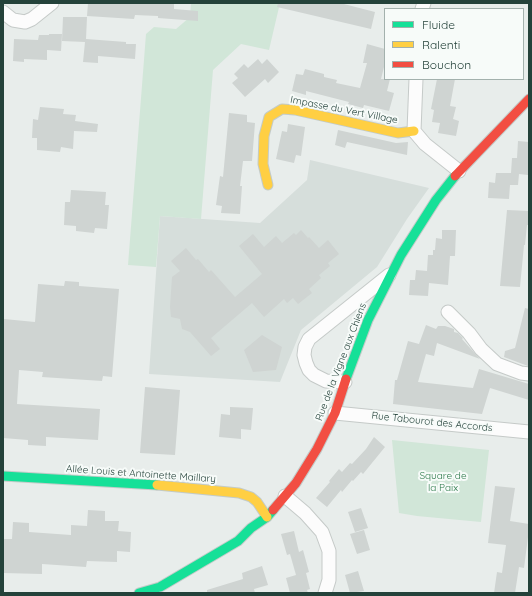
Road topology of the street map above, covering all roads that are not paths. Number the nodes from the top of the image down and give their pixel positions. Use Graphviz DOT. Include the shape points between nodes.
graph roads {
  1 [pos="52,3"];
  2 [pos="3,12"];
  3 [pos="416,80"];
  4 [pos="529,99"];
  5 [pos="414,131"];
  6 [pos="458,171"];
  7 [pos="268,185"];
  8 [pos="390,274"];
  9 [pos="448,312"];
  10 [pos="529,374"];
  11 [pos="345,382"];
  12 [pos="335,413"];
  13 [pos="529,432"];
  14 [pos="3,476"];
  15 [pos="285,496"];
  16 [pos="267,516"];
  17 [pos="139,593"];
  18 [pos="325,593"];
  1 -- 2 [label="street" via="25,22 13,20"];
  3 -- 5 [label="street"];
  4 -- 6 [label="street, Rue de la Vigne aux Chiens"];
  5 -- 6 [label="street" via="425,144"];
  5 -- 7 [label="street, Impasse du Vert Village" via="398,133 282,109 269,117 264,136 263,164"];
  6 -- 8 [label="street, Rue de la Vigne aux Chiens" via="432,206"];
  8 -- 11 [label="street, Rue de la Vigne aux Chiens" via="368,320"];
  8 -- 11 [label="street" via="309,339 305,347 306,363 314,375 326,381"];
  9 -- 10 [label="street" via="497,364"];
  11 -- 12 [label="street, Rue de la Vigne aux Chiens"];
  12 -- 13 [label="street, Rue Tabourot des Accords"];
  12 -- 15 [label="street, Rue de la Vigne aux Chiens" via="307,466"];
  14 -- 16 [label="street, Allée Louis et Antoinette Maillary" via="148,484 239,493 251,497"];
  15 -- 16 [label="street, Rue de la Vigne aux Chiens"];
  15 -- 18 [label="street" via="322,532 329,551 329,580"];
  16 -- 17 [label="street, Rue de la Vigne aux Chiens" via="238,541 160,587"];
}
